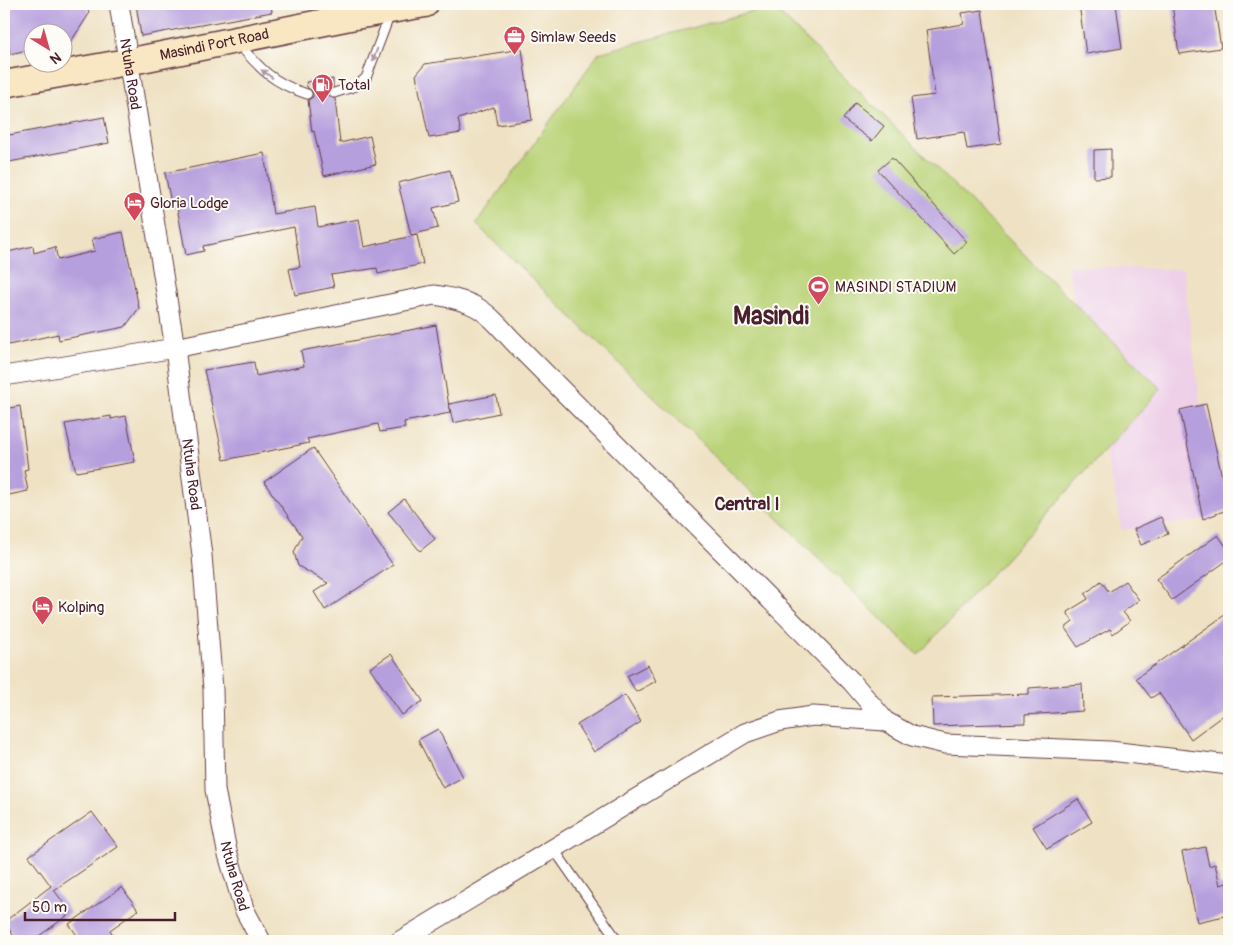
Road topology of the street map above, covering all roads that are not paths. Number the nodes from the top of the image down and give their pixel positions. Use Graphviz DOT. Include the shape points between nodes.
graph roads {
  1 [pos="119,4"];
  2 [pos="425,4"];
  3 [pos="391,10"];
  4 [pos="235,41"];
  5 [pos="127,62"];
  6 [pos="4,84"];
  7 [pos="334,92"];
  8 [pos="307,94"];
  9 [pos="175,348"];
  10 [pos="4,376"];
  11 [pos="885,720"];
  12 [pos="1229,765"];
  13 [pos="553,848"];
  14 [pos="262,941"];
  15 [pos="400,941"];
  16 [pos="618,941"];
  1 -- 5 [label="street, Ntuha Road"];
  2 -- 3 [label="main road, Masindi Port Road"];
  3 -- 4 [label="main road, Masindi Port Road"];
  3 -- 7 [label="lane, one-way" via="366,78 356,86"];
  4 -- 5 [label="main road, Masindi Port Road"];
  8 -- 4 [label="lane, one-way" via="284,87 259,68"];
  5 -- 6 [label="main road, Masindi Port Road"];
  5 -- 9 [label="street, Ntuha Road"];
  9 -- 10 [label="street"];
  9 -- 11 [label="street" via="434,295 462,299 486,311 852,682"];
  9 -- 14 [label="street, Ntuha Road" via="202,555 213,689 215,790 227,850 244,909"];
  11 -- 12 [label="street" via="912,736 945,744 1110,751"];
  11 -- 13 [label="street" via="812,716 780,721 745,733"];
  13 -- 15 [label="street"];
  13 -- 16 [label="lane"];
}
